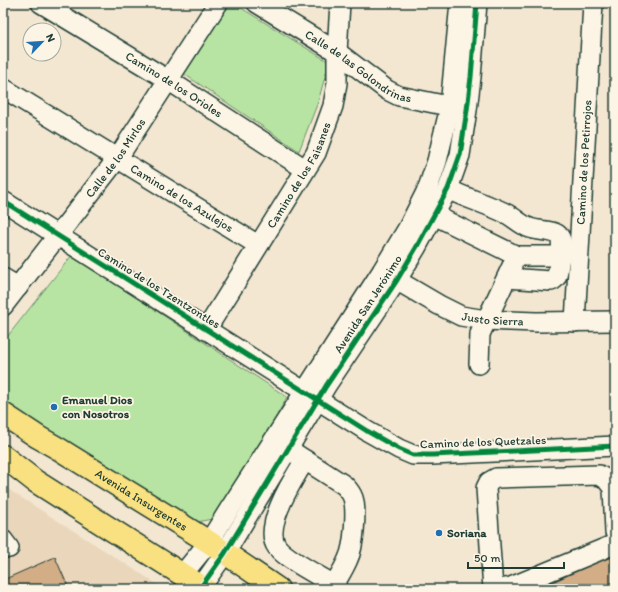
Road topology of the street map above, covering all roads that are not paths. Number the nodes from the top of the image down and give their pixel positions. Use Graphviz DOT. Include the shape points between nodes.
graph roads {
  1 [pos="41,3"];
  2 [pos="218,3"];
  3 [pos="257,3"];
  4 [pos="340,3"];
  5 [pos="460,3"];
  6 [pos="477,3"];
  7 [pos="593,3"];
  8 [pos="337,52"];
  9 [pos="168,80"];
  10 [pos="3,88"];
  11 [pos="459,108"];
  12 [pos="117,159"];
  13 [pos="305,169"];
  14 [pos="448,189"];
  15 [pos="3,201"];
  16 [pos="434,215"];
  17 [pos="58,236"];
  18 [pos="258,245"];
  19 [pos="517,256"];
  20 [pos="560,256"];
  21 [pos="389,276"];
  22 [pos="507,278"];
  23 [pos="11,282"];
  24 [pos="3,306"];
  25 [pos="486,320"];
  26 [pos="615,321"];
  27 [pos="575,322"];
  28 [pos="206,330"];
  29 [pos="479,364"];
  30 [pos="311,396"];
  31 [pos="3,414"];
  32 [pos="38,438"];
  33 [pos="615,446"];
  34 [pos="288,449"];
  35 [pos="305,460"];
  36 [pos="6,464"];
  37 [pos="272,475"];
  38 [pos="289,486"];
  39 [pos="256,501"];
  40 [pos="277,514"];
  41 [pos="615,532"];
  42 [pos="615,544"];
  43 [pos="217,547"];
  44 [pos="182,575"];
  45 [pos="333,587"];
  46 [pos="203,588"];
  47 [pos="278,589"];
  48 [pos="503,589"];
  1 -- 9 [label="street, Camino de los Orioles"];
  2 -- 9 [label="street, Calle de los Mirlos"];
  3 -- 8 [label="street, Calle de las Golondrinas"];
  4 -- 8 [label="street, Camino de los Faisanes"];
  5 -- 11 [label="street, Avenida San Jerónimo"];
  6 -- 11 [label="street, Avenida San Jerónimo" via="471,77"];
  7 -- 27 [label="street, Camino de los Petirrojos"];
  8 -- 11 [label="street, Calle de las Golondrinas" via="387,90 399,96"];
  8 -- 13 [label="street, Camino de los Faisanes" via="337,83 333,106 319,146"];
  9 -- 12 [label="street, Calle de los Mirlos"];
  9 -- 13 [label="street, Camino de los Orioles"];
  10 -- 12 [label="street, Camino de los Azulejos"];
  11 -- 14 [label="street, Avenida San Jerónimo" via="460,155"];
  11 -- 21 [label="street, Avenida San Jerónimo" via="428,188 408,228"];
  12 -- 17 [label="street, Calle de los Mirlos"];
  12 -- 18 [label="street, Camino de los Azulejos"];
  13 -- 18 [label="street, Camino de los Faisanes"];
  14 -- 16 [label="street, Avenida San Jerónimo"];
  14 -- 20 [label="street" via="507,214 531,229 558,234 561,240"];
  15 -- 17 [label="street, Camino de los Tzentzontles"];
  16 -- 19 [label="street"];
  16 -- 21 [label="street, Avenida San Jerónimo" via="416,248"];
  17 -- 23 [label="street, Calle de los Mirlos"];
  17 -- 28 [label="street, Camino de los Tzentzontles"];
  18 -- 28 [label="street, Camino de los Faisanes"];
  19 -- 20 [label="street"];
  19 -- 22 [label="street"];
  20 -- 22 [label="street" via="557,277 553,281"];
  21 -- 25 [label="street, Justo Sierra" via="461,316"];
  21 -- 30 [label="street, Avenida San Jerónimo"];
  22 -- 25 [label="street"];
  23 -- 24 [label="street, Calle de los Mirlos"];
  25 -- 27 [label="street, Justo Sierra"];
  25 -- 29 [label="street" via="480,334"];
  26 -- 27 [label="street, Justo Sierra"];
  28 -- 30 [label="street, Camino de los Tzentzontles"];
  30 -- 33 [label="street, Camino de los Quetzales" via="399,450 413,454 468,454"];
  30 -- 34 [label="street, Avenida San Jerónimo"];
  30 -- 43 [label="street, Avenida San Jerónimo"];
  31 -- 32 [label="main road, Avenida Insurgentes"];
  32 -- 36 [label="main road" via="24,446"];
  32 -- 43 [label="main road, Avenida Insurgentes"];
  34 -- 35 [label="street"];
  34 -- 37 [label="street, Avenida San Jerónimo"];
  35 -- 38 [label="street"];
  35 -- 45 [label="street" via="344,485 353,498 353,539 349,558"];
  36 -- 44 [label="main road"];
  37 -- 38 [label="street"];
  37 -- 39 [label="street, Avenida San Jerónimo"];
  38 -- 40 [label="street"];
  39 -- 40 [label="street"];
  39 -- 43 [label="street, Avenida San Jerónimo"];
  40 -- 45 [label="street" via="273,533 277,547"];
  41 -- 48 [label="street" via="613,488 611,483 599,475 492,479 486,488"];
  42 -- 48 [label="street"];
  43 -- 44 [label="street, Avenida San Jerónimo"];
  43 -- 46 [label="street, Avenida San Jerónimo"];
  43 -- 47 [label="main road, Avenida Insurgentes"];
  44 -- 46 [label="main road"];
}
